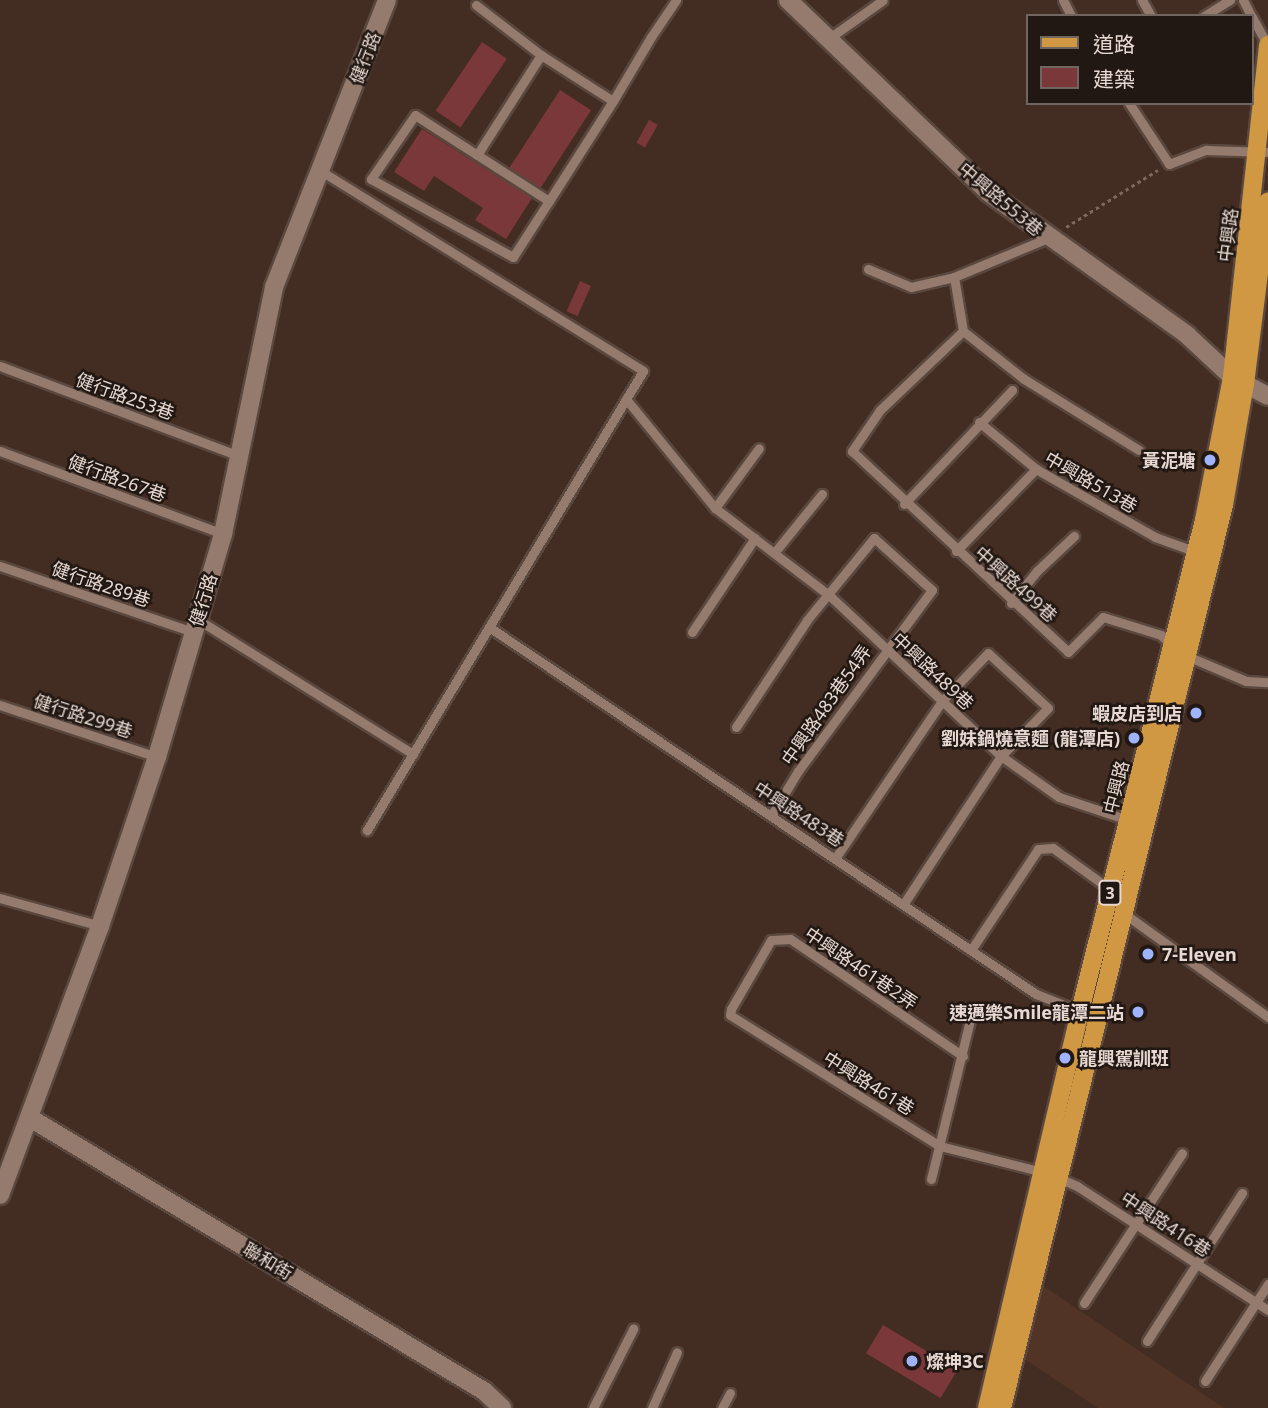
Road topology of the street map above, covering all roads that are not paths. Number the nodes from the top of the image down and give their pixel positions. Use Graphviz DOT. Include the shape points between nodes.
graph roads {
  1 [pos="676,0"];
  2 [pos="883,0"];
  3 [pos="1230,0"];
  4 [pos="385,1"];
  5 [pos="794,2"];
  6 [pos="476,5"];
  7 [pos="1208,14"];
  8 [pos="1254,21"];
  9 [pos="828,39"];
  10 [pos="1268,46"];
  11 [pos="541,55"];
  12 [pos="613,101"];
  13 [pos="1130,105"];
  14 [pos="1264,152"];
  15 [pos="477,155"];
  16 [pos="321,171"];
  17 [pos="550,201"];
  18 [pos="1268,201"];
  19 [pos="1048,237"];
  20 [pos="868,269"];
  21 [pos="954,277"];
  22 [pos="963,331"];
  23 [pos="0,366"];
  24 [pos="1239,380"];
  25 [pos="1012,390"];
  26 [pos="1268,396"];
  27 [pos="626,399"];
  28 [pos="979,422"];
  29 [pos="759,448"];
  30 [pos="1139,450"];
  31 [pos="0,451"];
  32 [pos="239,456"];
  33 [pos="1036,470"];
  34 [pos="822,494"];
  35 [pos="904,504"];
  36 [pos="715,508"];
  37 [pos="223,534"];
  38 [pos="1074,537"];
  39 [pos="755,538"];
  40 [pos="956,551"];
  41 [pos="1196,552"];
  42 [pos="775,553"];
  43 [pos="0,566"];
  44 [pos="830,596"];
  45 [pos="1011,603"];
  46 [pos="195,626"];
  47 [pos="489,627"];
  48 [pos="692,632"];
  49 [pos="886,648"];
  50 [pos="1180,651"];
  51 [pos="1268,682"];
  52 [pos="942,701"];
  53 [pos="0,705"];
  54 [pos="736,727"];
  55 [pos="413,754"];
  56 [pos="1001,756"];
  57 [pos="157,757"];
  58 [pos="771,816"];
  59 [pos="1138,822"];
  60 [pos="367,830"];
  61 [pos="836,857"];
  62 [pos="0,898"];
  63 [pos="904,903"];
  64 [pos="1114,903"];
  65 [pos="100,926"];
  66 [pos="971,950"];
  67 [pos="752,974"];
  68 [pos="973,1008"];
  69 [pos="1088,1014"];
  70 [pos="1268,1017"];
  71 [pos="963,1056"];
  72 [pos="30,1118"];
  73 [pos="940,1146"];
  74 [pos="1182,1153"];
  75 [pos="1051,1175"];
  76 [pos="931,1180"];
  77 [pos="1242,1193"];
  78 [pos="0,1195"];
  79 [pos="1137,1225"];
  80 [pos="1197,1263"];
  81 [pos="1268,1284"];
  82 [pos="1256,1302"];
  83 [pos="1084,1303"];
  84 [pos="1268,1310"];
  85 [pos="633,1329"];
  86 [pos="1147,1341"];
  87 [pos="677,1352"];
  88 [pos="1205,1381"];
  89 [pos="730,1393"];
  90 [pos="502,1408"];
  91 [pos="593,1408"];
  92 [pos="652,1408"];
  93 [pos="722,1408"];
  94 [pos="987,1408"];
  95 [pos="1002,1408"];
  1 -- 12 [label="lane"];
  2 -- 9 [label="lane"];
  3 -- 7 [label="lane"];
  4 -- 16 [label="street, 健行路"];
  5 -- 9 [label="street, 中興路553巷"];
  6 -- 11 [label="lane"];
  8 -- 10 [label="lane"];
  9 -- 19 [label="street, 中興路553巷" via="989,193"];
  10 -- 14 [label="main road, 中興路 / 3"];
  11 -- 12 [label="lane"];
  11 -- 15 [label="lane"];
  12 -- 17 [label="lane"];
  13 -- 14 [label="lane" via="1168,164 1206,150"];
  14 -- 24 [label="main road, 中興路 / 3"];
  15 -- 17 [label="lane"];
  15 -- 17 [label="lane" via="415,115 371,179 513,257"];
  16 -- 27 [label="lane" via="643,371"];
  16 -- 32 [label="street, 健行路" via="274,287"];
  18 -- 24 [label="main road, 中興路 / 3"];
  19 -- 21 [label="lane"];
  19 -- 24 [label="street, 中興路553巷" via="1187,335"];
  20 -- 21 [label="lane" via="911,287"];
  21 -- 22 [label="lane"];
  22 -- 30 [label="lane" via="1024,379"];
  22 -- 35 [label="lane, 中興路499巷" via="880,410 852,451"];
  23 -- 32 [label="lane, 健行路253巷"];
  24 -- 26 [label="street, 中興路553巷"];
  24 -- 41 [label="main road, 中興路 / 3"];
  24 -- 50 [label="main road, 中興路 / 3" via="1224,505"];
  25 -- 28 [label="lane"];
  27 -- 36 [label="lane, 中興路489巷"];
  27 -- 47 [label="lane"];
  28 -- 33 [label="lane, 中興路513巷"];
  28 -- 35 [label="lane"];
  29 -- 36 [label="lane"];
  31 -- 37 [label="lane, 健行路267巷"];
  32 -- 37 [label="street, 健行路"];
  33 -- 40 [label="lane"];
  33 -- 41 [label="lane, 中興路513巷" via="1155,537"];
  34 -- 42 [label="lane"];
  35 -- 40 [label="lane, 中興路499巷"];
  36 -- 39 [label="lane, 中興路489巷"];
  37 -- 46 [label="street, 健行路"];
  38 -- 45 [label="lane" via="1037,570"];
  39 -- 42 [label="lane, 中興路489巷"];
  39 -- 48 [label="lane"];
  40 -- 45 [label="lane, 中興路499巷"];
  41 -- 50 [label="main road, 中興路 / 3"];
  42 -- 44 [label="lane, 中興路489巷"];
  43 -- 46 [label="lane, 健行路289巷"];
  44 -- 49 [label="lane, 中興路489巷"];
  44 -- 49 [label="lane, 中興路483巷54弄" via="874,538 932,590"];
  44 -- 54 [label="lane" via="807,620"];
  45 -- 50 [label="lane, 中興路499巷" via="1069,652 1103,617 1161,635"];
  46 -- 55 [label="lane, 健行路289巷"];
  46 -- 57 [label="street, 健行路"];
  47 -- 55 [label="lane"];
  47 -- 58 [label="lane, 中興路483巷"];
  49 -- 52 [label="lane, 中興路489巷"];
  49 -- 58 [label="lane, 中興路483巷54弄"];
  50 -- 51 [label="lane" via="1246,681"];
  50 -- 59 [label="main road, 中興路 / 3"];
  52 -- 56 [label="lane, 中興路489巷"];
  52 -- 56 [label="lane" via="988,653 1048,708"];
  52 -- 61 [label="lane"];
  53 -- 57 [label="lane, 健行路299巷"];
  55 -- 60 [label="lane"];
  56 -- 59 [label="lane, 中興路489巷" via="1059,797"];
  56 -- 63 [label="lane"];
  57 -- 65 [label="street, 健行路"];
  58 -- 61 [label="lane, 中興路483巷"];
  59 -- 64 [label="main road, 中興路 / 3"];
  59 -- 64 [label="main road, 中興路 / 3"];
  61 -- 63 [label="lane, 中興路483巷"];
  62 -- 65 [label="lane"];
  63 -- 66 [label="lane, 中興路483巷"];
  64 -- 66 [label="lane" via="1053,848 1038,849"];
  64 -- 69 [label="main road, 中興路 / 3"];
  64 -- 70 [label="lane"];
  65 -- 72 [label="street, 健行路"];
  66 -- 69 [label="lane, 中興路483巷" via="1036,993"];
  67 -- 71 [label="lane, 中興路461巷2弄" via="771,940 790,939"];
  67 -- 73 [label="lane, 中興路461巷" via="730,1015"];
  68 -- 71 [label="lane"];
  69 -- 75 [label="main road, 中興路 / 3"];
  71 -- 73 [label="lane"];
  72 -- 78 [label="street, 健行路"];
  72 -- 90 [label="street, 聯和街" via="484,1391"];
  73 -- 75 [label="lane, 中興路461巷"];
  73 -- 76 [label="lane"];
  74 -- 79 [label="lane"];
  75 -- 79 [label="lane, 中興路416巷"];
  75 -- 94 [label="main road, 中興路 / 3"];
  75 -- 95 [label="main road, 中興路 / 3"];
  77 -- 80 [label="lane"];
  79 -- 80 [label="lane, 中興路416巷"];
  79 -- 83 [label="lane"];
  80 -- 82 [label="lane, 中興路416巷"];
  80 -- 86 [label="lane"];
  81 -- 82 [label="lane"];
  82 -- 84 [label="lane, 中興路416巷"];
  82 -- 88 [label="lane"];
  85 -- 91 [label="lane"];
  87 -- 92 [label="lane"];
  89 -- 93 [label="lane"];
}
